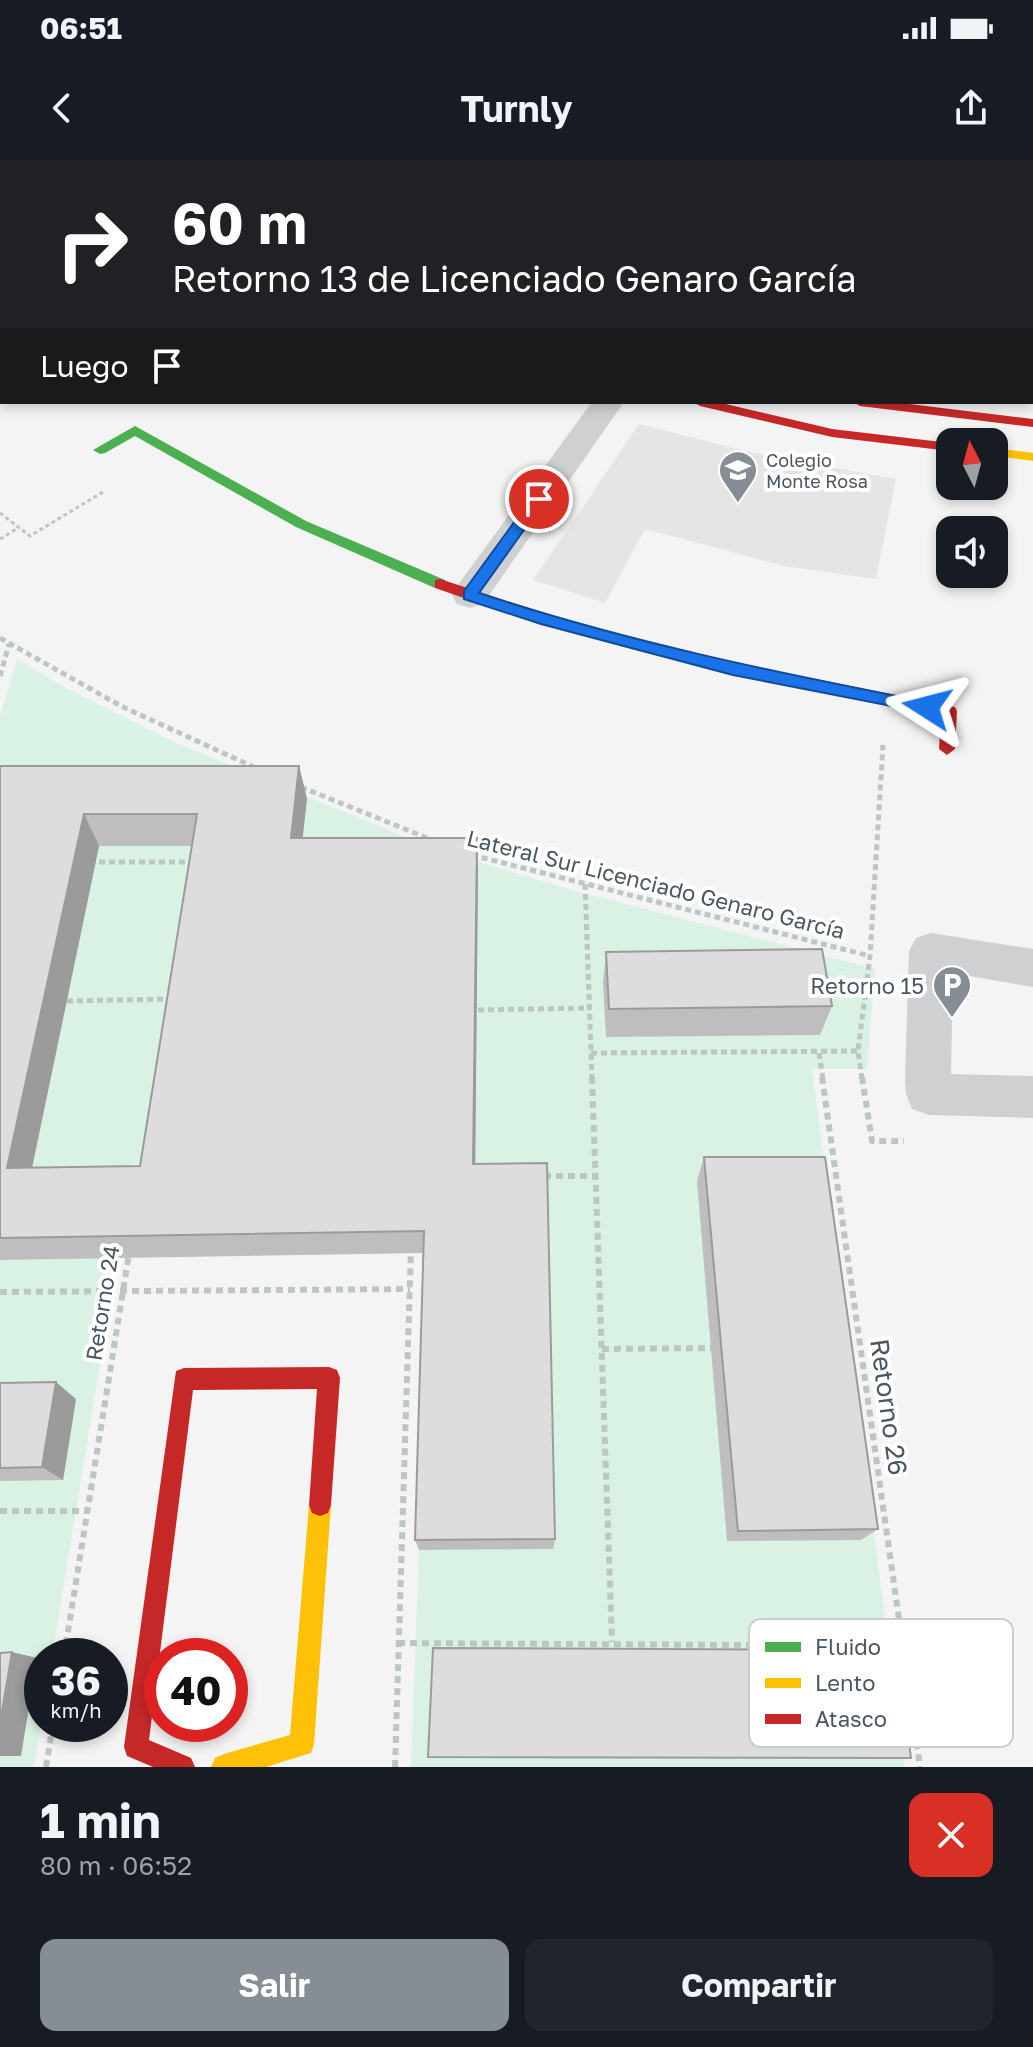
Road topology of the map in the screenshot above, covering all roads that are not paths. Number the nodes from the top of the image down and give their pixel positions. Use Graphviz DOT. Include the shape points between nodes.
graph roads {
  1 [pos="607,404"];
  2 [pos="709,404"];
  3 [pos="876,404"];
  4 [pos="946,413"];
  5 [pos="1033,423"];
  6 [pos="946,428"];
  7 [pos="936,446"];
  8 [pos="100,450"];
  9 [pos="1008,454"];
  10 [pos="1033,457"];
  11 [pos="470,595"];
  12 [pos="947,749"];
  13 [pos="1033,968"];
  14 [pos="1033,1097"];
  15 [pos="182,1767"];
  16 [pos="224,1767"];
  1 -- 11 [label="street"];
  2 -- 7 [label="street" via="832,433"];
  3 -- 4 [label="street"];
  4 -- 5 [label="street"];
  4 -- 6 [label="street"];
  8 -- 11 [label="street" via="135,430 346,544"];
  9 -- 10 [label="street"];
  11 -- 12 [label="street" via="733,670 949,711"];
  13 -- 14 [label="street" via="931,951 928,1079 929,1094"];
  15 -- 16 [label="street" via="136,1747 184,1379 329,1378 302,1744"];
}
